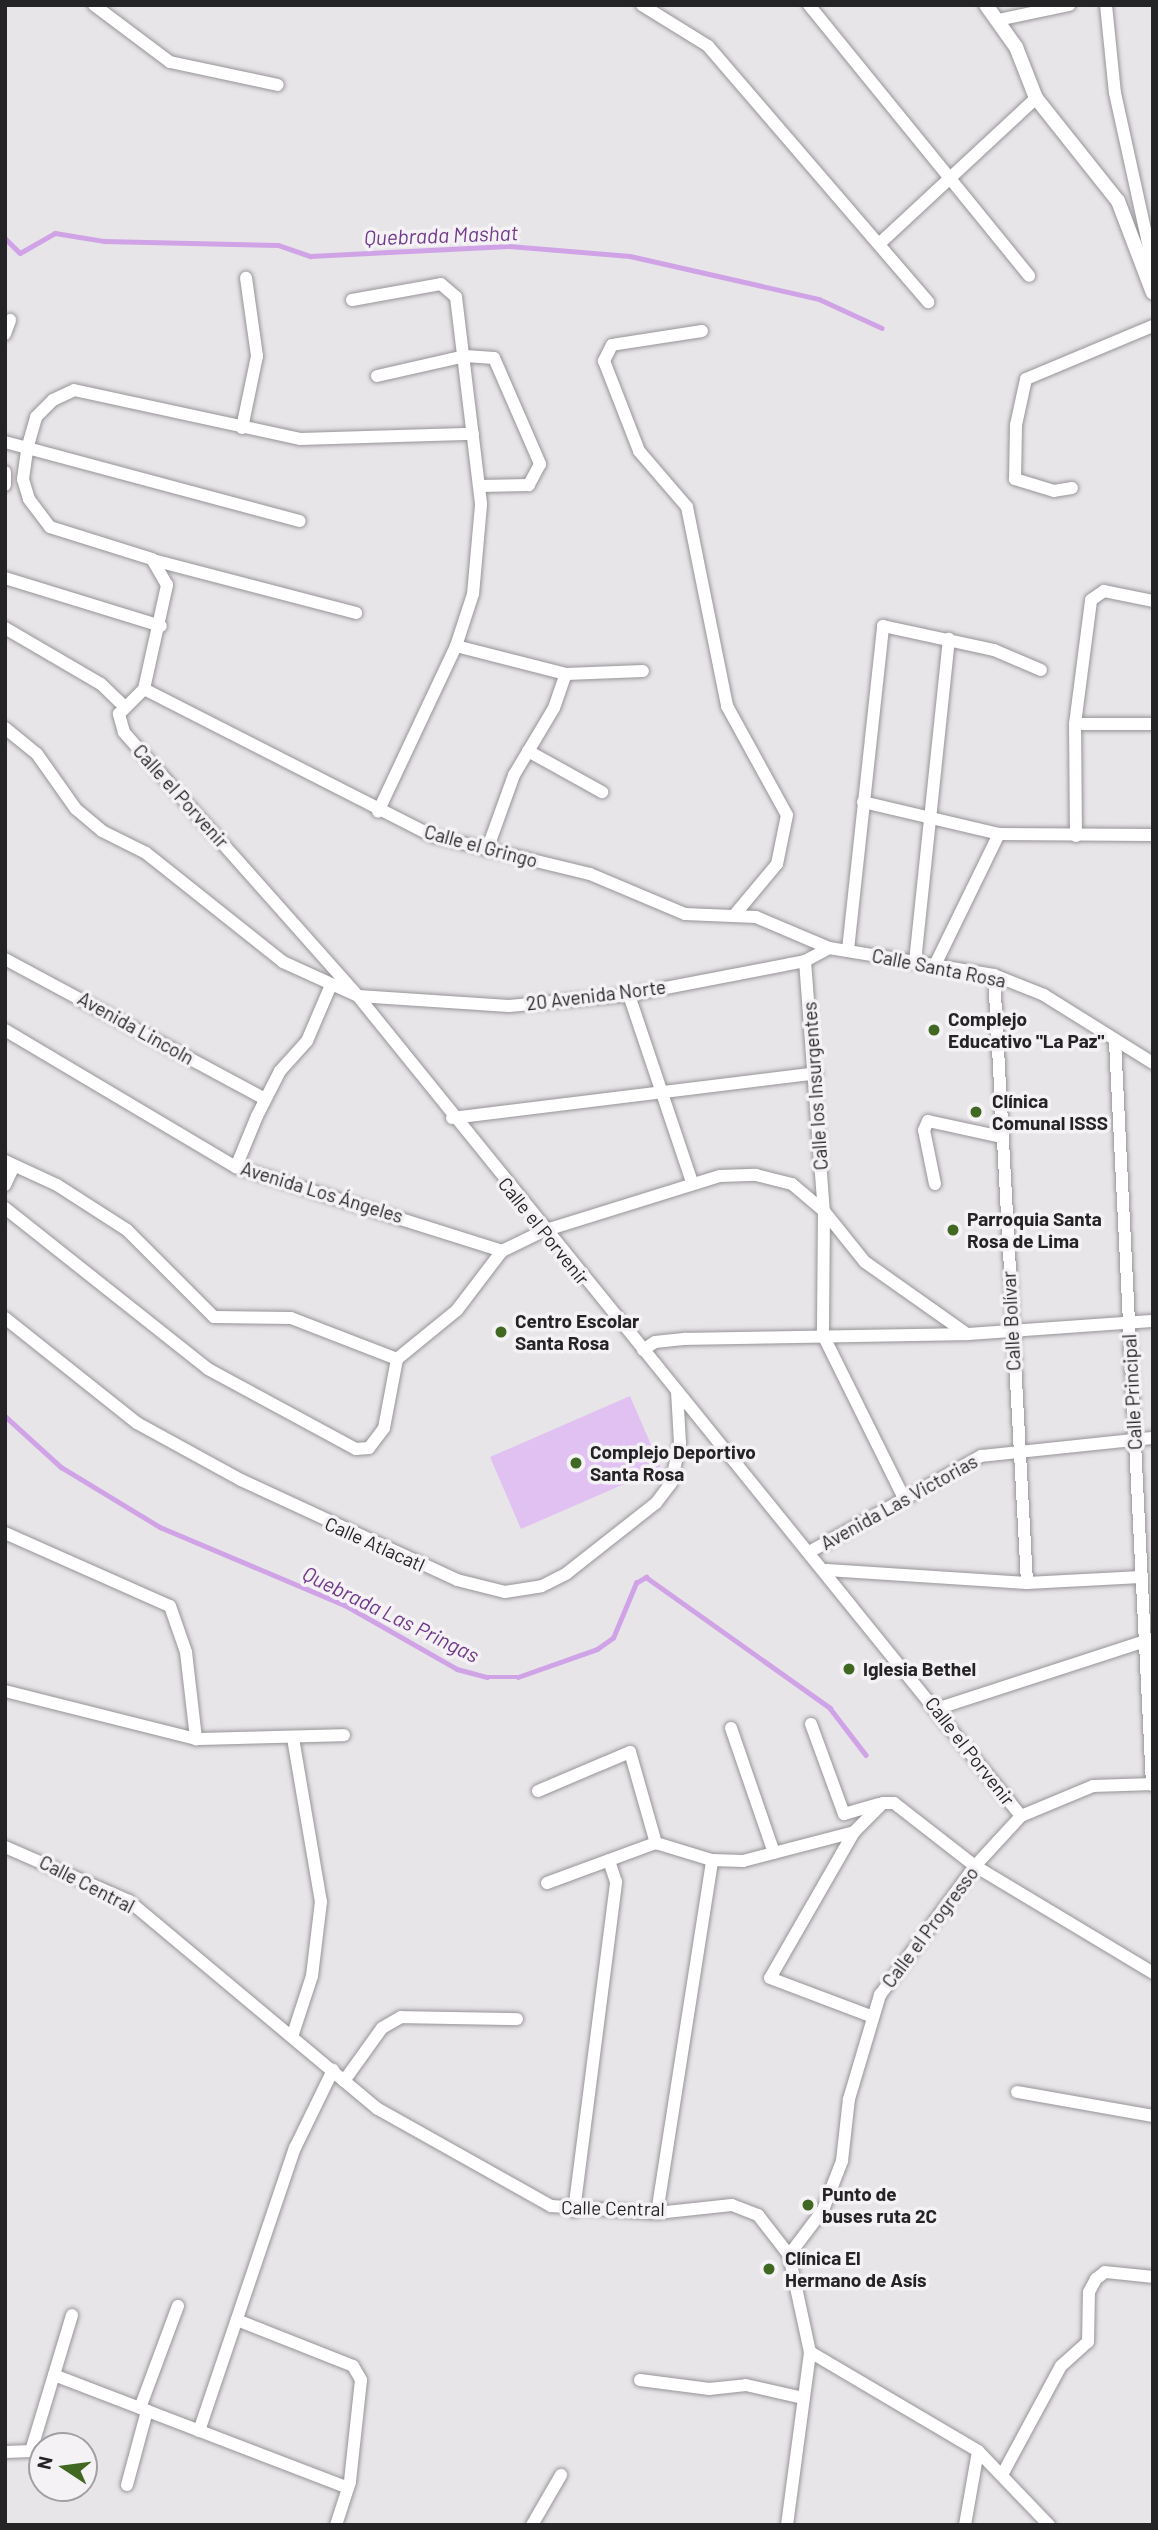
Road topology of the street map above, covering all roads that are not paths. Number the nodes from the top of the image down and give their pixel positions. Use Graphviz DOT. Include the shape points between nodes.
graph roads {
  1 [pos="94,5"];
  2 [pos="642,5"];
  3 [pos="809,5"];
  4 [pos="986,5"];
  5 [pos="1069,5"];
  6 [pos="1106,5"];
  7 [pos="664,9"];
  8 [pos="998,20"];
  9 [pos="278,85"];
  10 [pos="1035,98"];
  11 [pos="947,175"];
  12 [pos="879,244"];
  13 [pos="1151,252"];
  14 [pos="1029,276"];
  15 [pos="246,278"];
  16 [pos="1148,278"];
  17 [pos="1153,293"];
  18 [pos="352,300"];
  19 [pos="928,302"];
  20 [pos="10,320"];
  21 [pos="1153,326"];
  22 [pos="702,331"];
  23 [pos="5,334"];
  24 [pos="465,356"];
  25 [pos="377,376"];
  26 [pos="242,428"];
  27 [pos="473,434"];
  28 [pos="5,442"];
  29 [pos="27,449"];
  30 [pos="5,472"];
  31 [pos="5,485"];
  32 [pos="480,486"];
  33 [pos="1072,488"];
  34 [pos="300,521"];
  35 [pos="152,559"];
  36 [pos="5,578"];
  37 [pos="1153,601"];
  38 [pos="356,613"];
  39 [pos="161,626"];
  40 [pos="5,628"];
  41 [pos="949,639"];
  42 [pos="456,646"];
  43 [pos="1041,670"];
  44 [pos="643,671"];
  45 [pos="566,674"];
  46 [pos="144,690"];
  47 [pos="121,710"];
  48 [pos="1076,724"];
  49 [pos="1153,724"];
  50 [pos="5,728"];
  51 [pos="528,751"];
  52 [pos="602,792"];
  53 [pos="863,802"];
  54 [pos="378,812"];
  55 [pos="935,816"];
  56 [pos="999,834"];
  57 [pos="1153,835"];
  58 [pos="1076,836"];
  59 [pos="487,850"];
  60 [pos="736,913"];
  61 [pos="830,948"];
  62 [pos="848,950"];
  63 [pos="5,959"];
  64 [pos="805,961"];
  65 [pos="915,962"];
  66 [pos="935,965"];
  67 [pos="994,975"];
  68 [pos="331,985"];
  69 [pos="629,995"];
  70 [pos="358,996"];
  71 [pos="5,1030"];
  72 [pos="1115,1041"];
  73 [pos="1153,1063"];
  74 [pos="816,1073"];
  75 [pos="660,1096"];
  76 [pos="265,1099"];
  77 [pos="452,1118"];
  78 [pos="1002,1137"];
  79 [pos="6,1161"];
  80 [pos="236,1167"];
  81 [pos="692,1182"];
  82 [pos="935,1184"];
  83 [pos="5,1185"];
  84 [pos="5,1208"];
  85 [pos="824,1211"];
  86 [pos="543,1231"];
  87 [pos="502,1251"];
  88 [pos="5,1318"];
  89 [pos="1129,1321"];
  90 [pos="1153,1321"];
  91 [pos="1011,1331"];
  92 [pos="967,1334"];
  93 [pos="823,1335"];
  94 [pos="643,1350"];
  95 [pos="397,1359"];
  96 [pos="677,1391"];
  97 [pos="1153,1438"];
  98 [pos="1135,1440"];
  99 [pos="1019,1447"];
  100 [pos="904,1498"];
  101 [pos="5,1533"];
  102 [pos="811,1551"];
  103 [pos="827,1570"];
  104 [pos="1141,1577"];
  105 [pos="1027,1583"];
  106 [pos="1149,1641"];
  107 [pos="5,1691"];
  108 [pos="936,1709"];
  109 [pos="811,1724"];
  110 [pos="731,1728"];
  111 [pos="344,1734"];
  112 [pos="196,1739"];
  113 [pos="293,1739"];
  114 [pos="1152,1784"];
  115 [pos="538,1791"];
  116 [pos="883,1803"];
  117 [pos="1021,1816"];
  118 [pos="854,1832"];
  119 [pos="656,1843"];
  120 [pos="5,1847"];
  121 [pos="774,1853"];
  122 [pos="609,1860"];
  123 [pos="712,1860"];
  124 [pos="975,1866"];
  125 [pos="547,1883"];
  126 [pos="1153,1973"];
  127 [pos="873,2017"];
  128 [pos="517,2020"];
  129 [pos="293,2034"];
  130 [pos="333,2070"];
  131 [pos="344,2081"];
  132 [pos="1017,2092"];
  133 [pos="1153,2116"];
  134 [pos="574,2211"];
  135 [pos="657,2213"];
  136 [pos="789,2255"];
  137 [pos="1153,2277"];
  138 [pos="178,2306"];
  139 [pos="72,2315"];
  140 [pos="237,2320"];
  141 [pos="810,2352"];
  142 [pos="54,2375"];
  143 [pos="640,2380"];
  144 [pos="803,2398"];
  145 [pos="144,2409"];
  146 [pos="199,2431"];
  147 [pos="978,2451"];
  148 [pos="5,2452"];
  149 [pos="561,2475"];
  150 [pos="1002,2475"];
  151 [pos="127,2485"];
  152 [pos="348,2488"];
  153 [pos="336,2525"];
  154 [pos="532,2525"];
  155 [pos="787,2525"];
  156 [pos="965,2525"];
  157 [pos="1049,2525"];
  1 -- 9 [label="street" via="170,62"];
  2 -- 7 [label="street"];
  3 -- 11 [label="street"];
  4 -- 8 [label="street"];
  5 -- 8 [label="street"];
  6 -- 13 [label="street" via="1115,93"];
  7 -- 12 [label="street" via="725,64"];
  8 -- 10 [label="street"];
  10 -- 11 [label="street"];
  10 -- 16 [label="street" via="1110,187"];
  11 -- 12 [label="street"];
  11 -- 14 [label="street"];
  12 -- 19 [label="street"];
  13 -- 16 [label="street"];
  15 -- 26 [label="street" via="257,356"];
  16 -- 17 [label="street"];
  18 -- 24 [label="street" via="423,285 449,287 460,309"];
  20 -- 23 [label="street"];
  21 -- 33 [label="street" via="1026,379 1016,425 1015,479 1055,491"];
  22 -- 60 [label="street" via="612,345 604,361 639,451 687,507 727,706 787,815 777,864"];
  24 -- 25 [label="street"];
  24 -- 27 [label="street"];
  24 -- 32 [label="street" via="494,358 540,464 529,485"];
  26 -- 27 [label="street" via="336,441"];
  26 -- 29 [label="street" via="74,390 36,417"];
  27 -- 32 [label="street"];
  28 -- 29 [label="street"];
  29 -- 34 [label="street"];
  29 -- 35 [label="street" via="23,479 29,499 50,527"];
  30 -- 31 [label="street"];
  32 -- 42 [label="street" via="473,594"];
  35 -- 38 [label="street"];
  35 -- 39 [label="street" via="167,585"];
  36 -- 39 [label="street"];
  37 -- 48 [label="street" via="1095,592"];
  39 -- 46 [label="street"];
  40 -- 47 [label="street, Calle el Porvenir" via="101,684"];
  41 -- 43 [label="street"];
  41 -- 53 [label="street" via="892,625 877,636"];
  41 -- 55 [label="street"];
  42 -- 45 [label="street"];
  42 -- 54 [label="street"];
  44 -- 45 [label="street"];
  45 -- 51 [label="street"];
  46 -- 47 [label="street"];
  46 -- 54 [label="street, Calle el Gringo"];
  47 -- 70 [label="street, Calle el Porvenir" via="124,732"];
  48 -- 49 [label="street"];
  48 -- 58 [label="street"];
  50 -- 68 [label="street" via="37,754 76,809 102,831 146,853 283,962"];
  51 -- 52 [label="street"];
  51 -- 59 [label="street"];
  53 -- 55 [label="street"];
  53 -- 62 [label="street"];
  54 -- 59 [label="street, Calle el Gringo"];
  55 -- 56 [label="street"];
  55 -- 65 [label="street"];
  56 -- 58 [label="street"];
  56 -- 66 [label="street"];
  57 -- 58 [label="street"];
  59 -- 60 [label="street, Calle el Gringo" via="590,874 685,914"];
  60 -- 61 [label="street, Calle el Gringo"];
  61 -- 62 [label="street, Calle Santa Rosa"];
  61 -- 64 [label="street, 20 Avenida Norte"];
  62 -- 65 [label="street, Calle Santa Rosa"];
  63 -- 76 [label="street, Avenida Lincoln"];
  64 -- 69 [label="street, 20 Avenida Norte"];
  64 -- 74 [label="street, Calle los Insurgentes"];
  65 -- 66 [label="street, Calle Santa Rosa"];
  66 -- 67 [label="street, Calle Santa Rosa"];
  67 -- 72 [label="street, Calle Santa Rosa" via="1044,995"];
  67 -- 78 [label="street, Calle Bolívar"];
  68 -- 70 [label="street"];
  68 -- 76 [label="street" via="307,1041"];
  69 -- 70 [label="street, 20 Avenida Norte" via="509,1006"];
  69 -- 75 [label="street"];
  70 -- 77 [label="street, Calle el Porvenir"];
  71 -- 80 [label="street, Avenida Los Ángeles"];
  72 -- 73 [label="street, Calle Santa Rosa"];
  72 -- 89 [label="street, Calle Principal"];
  74 -- 75 [label="street"];
  74 -- 85 [label="street, Calle los Insurgentes"];
  75 -- 77 [label="street"];
  75 -- 81 [label="street"];
  76 -- 80 [label="street"];
  77 -- 86 [label="street, Calle el Porvenir"];
  78 -- 82 [label="street" via="928,1121 924,1130"];
  78 -- 91 [label="street, Calle Bolívar"];
  79 -- 83 [label="street" via="11,1172"];
  79 -- 95 [label="street" via="57,1185 127,1230 214,1317 290,1318"];
  80 -- 87 [label="street, Avenida Los Ángeles"];
  81 -- 85 [label="street, Calle los Insurgentes" via="756,1175 805,1190"];
  81 -- 86 [label="street, Calle los Insurgentes"];
  84 -- 95 [label="street" via="208,1368 356,1449 369,1448 384,1428"];
  85 -- 92 [label="street, Calle los Insurgentes" via="865,1262"];
  85 -- 93 [label="street"];
  86 -- 87 [label="street, Calle los Insurgentes"];
  86 -- 94 [label="street, Calle el Porvenir"];
  87 -- 95 [label="street, Calle los Insurgentes" via="457,1310"];
  88 -- 96 [label="street, Calle Atlacatl" via="137,1423 229,1474 457,1580 505,1592 542,1586 567,1573 656,1503 671,1483 680,1443"];
  89 -- 90 [label="street"];
  89 -- 91 [label="street"];
  89 -- 98 [label="street, Calle Principal"];
  91 -- 92 [label="street"];
  91 -- 99 [label="street, Calle Bolívar"];
  92 -- 93 [label="street"];
  93 -- 94 [label="street" via="686,1339 656,1342"];
  93 -- 100 [label="street"];
  94 -- 96 [label="street, Calle el Porvenir"];
  96 -- 102 [label="street, Calle el Porvenir"];
  97 -- 98 [label="street, Avenida Las Victorias"];
  98 -- 99 [label="street, Avenida Las Victorias"];
  98 -- 104 [label="street, Calle Principal"];
  99 -- 100 [label="street, Avenida Las Victorias" via="970,1461"];
  99 -- 105 [label="street, Calle Bolívar"];
  100 -- 102 [label="street, Avenida Las Victorias"];
  101 -- 112 [label="street" via="170,1606 186,1651"];
  102 -- 103 [label="street, Calle el Porvenir"];
  103 -- 105 [label="street"];
  103 -- 108 [label="street, Calle el Porvenir"];
  104 -- 105 [label="street"];
  104 -- 106 [label="street, Calle Principal"];
  106 -- 108 [label="street"];
  106 -- 114 [label="street, Calle Principal"];
  107 -- 112 [label="street"];
  108 -- 117 [label="street, Calle el Porvenir"];
  109 -- 116 [label="street" via="845,1814"];
  110 -- 121 [label="street"];
  111 -- 113 [label="street"];
  112 -- 113 [label="street"];
  113 -- 129 [label="street" via="321,1902 312,1976"];
  114 -- 117 [label="street, Calle el Progresso" via="1093,1786"];
  115 -- 119 [label="street" via="630,1752"];
  116 -- 118 [label="street"];
  116 -- 124 [label="street" via="906,1809"];
  117 -- 124 [label="street, Calle el Progresso"];
  118 -- 121 [label="street"];
  118 -- 127 [label="street" via="770,1978"];
  119 -- 122 [label="street"];
  119 -- 123 [label="street"];
  120 -- 129 [label="street, Calle Central" via="129,1901"];
  121 -- 123 [label="street"];
  122 -- 125 [label="street"];
  122 -- 134 [label="street" via="616,1882"];
  123 -- 135 [label="street"];
  124 -- 126 [label="street"];
  124 -- 127 [label="street, Calle el Progresso" via="880,1995"];
  127 -- 136 [label="street, Calle el Progresso" via="849,2099 842,2161 823,2210"];
  128 -- 131 [label="street" via="401,2017 382,2028"];
  129 -- 130 [label="street, Calle Central"];
  130 -- 131 [label="street, Calle Central"];
  130 -- 140 [label="street" via="295,2148"];
  131 -- 134 [label="street, Calle Central" via="378,2109 512,2185"];
  132 -- 133 [label="street"];
  134 -- 135 [label="street, Calle Central"];
  135 -- 136 [label="street, Calle Central" via="732,2205 758,2215"];
  136 -- 141 [label="street, Calle Central"];
  137 -- 150 [label="street" via="1105,2272 1096,2279 1089,2292 1088,2342 1060,2366"];
  138 -- 145 [label="street"];
  139 -- 142 [label="street"];
  140 -- 146 [label="street"];
  140 -- 152 [label="street" via="353,2365 363,2396"];
  141 -- 144 [label="street"];
  141 -- 147 [label="street"];
  142 -- 145 [label="street"];
  142 -- 148 [label="street" via="31,2451"];
  143 -- 144 [label="street" via="709,2389 746,2385"];
  144 -- 155 [label="street"];
  145 -- 146 [label="street"];
  145 -- 151 [label="street"];
  146 -- 152 [label="street"];
  147 -- 150 [label="street"];
  147 -- 156 [label="street"];
  149 -- 154 [label="street"];
  150 -- 157 [label="street"];
  152 -- 153 [label="street"];
}
